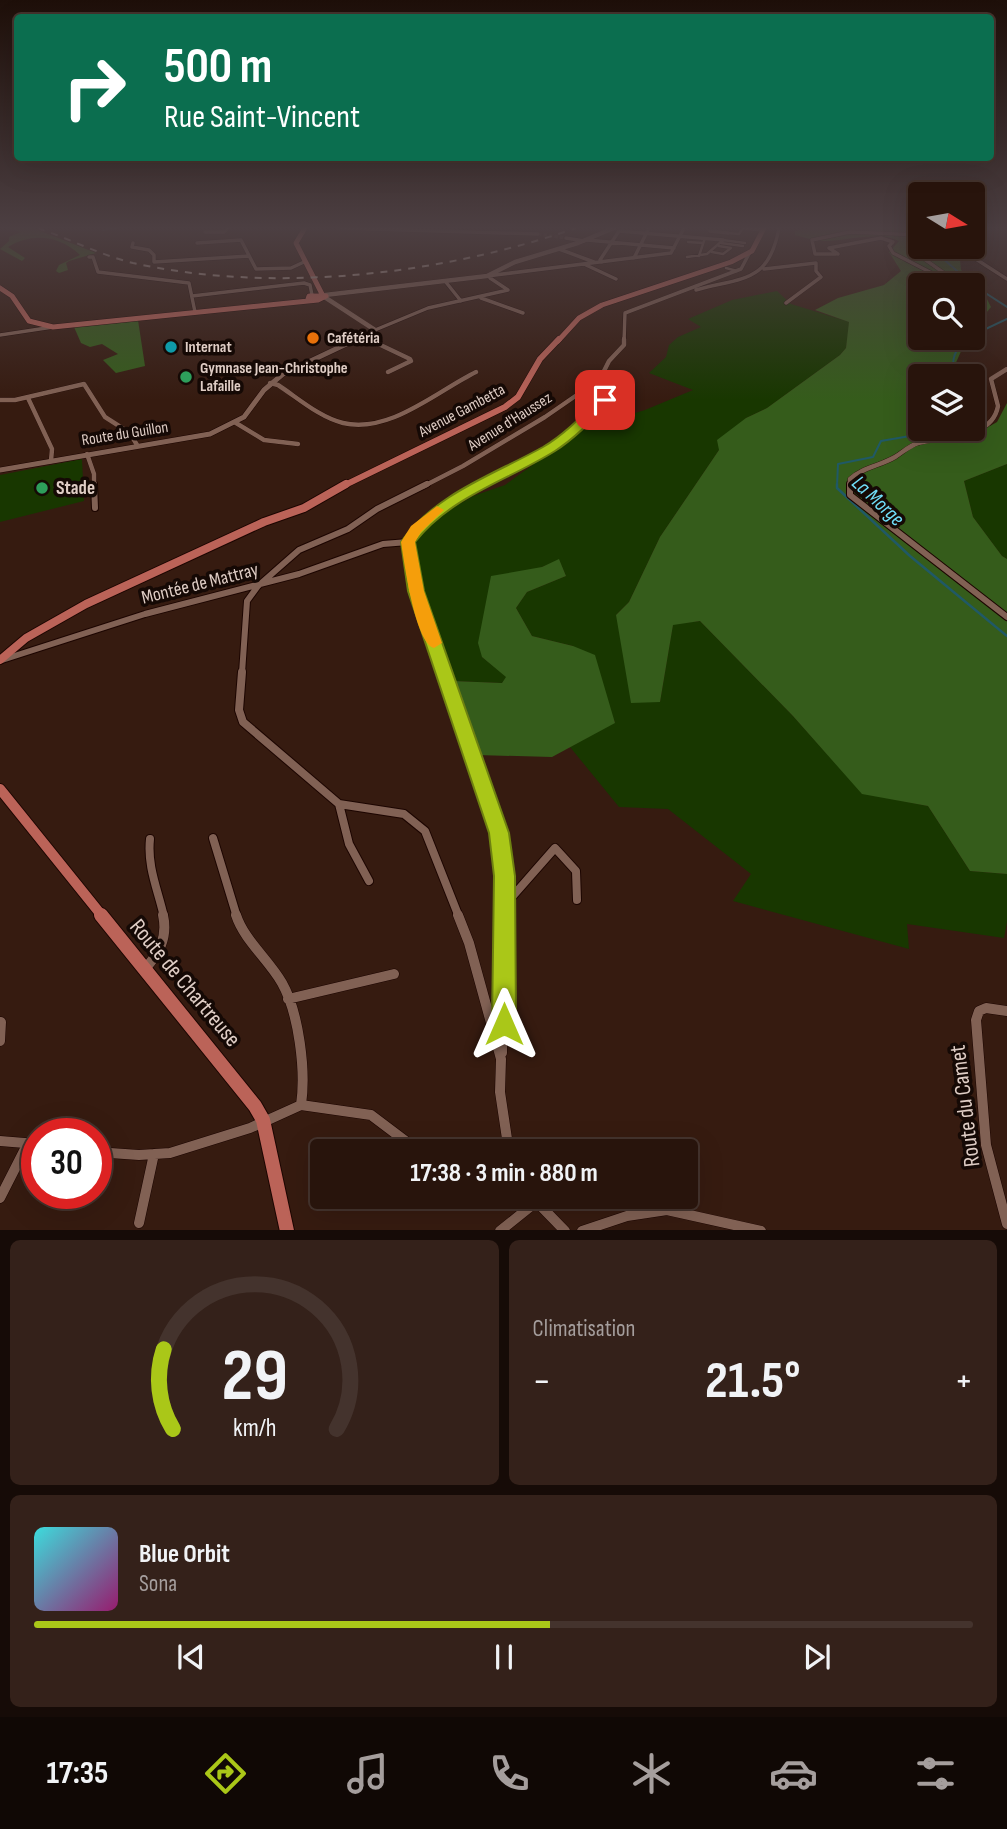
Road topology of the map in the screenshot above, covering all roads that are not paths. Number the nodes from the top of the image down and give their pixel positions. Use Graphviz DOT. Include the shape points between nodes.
graph roads {
  1 [pos="189,285"];
  2 [pos="283,285"];
  3 [pos="310,285"];
  4 [pos="314,285"];
  5 [pos="409,285"];
  6 [pos="449,285"];
  7 [pos="501,285"];
  8 [pos="661,285"];
  9 [pos="698,285"];
  10 [pos="708,285"];
  11 [pos="810,285"];
  12 [pos="0,288"];
  13 [pos="677,293"];
  14 [pos="192,296"];
  15 [pos="319,296"];
  16 [pos="479,297"];
  17 [pos="461,301"];
  18 [pos="786,303"];
  19 [pos="195,312"];
  20 [pos="523,313"];
  21 [pos="53,327"];
  22 [pos="375,330"];
  23 [pos="0,335"];
  24 [pos="362,336"];
  25 [pos="1007,369"];
  26 [pos="388,372"];
  27 [pos="476,372"];
  28 [pos="270,383"];
  29 [pos="28,397"];
  30 [pos="2,400"];
  31 [pos="605,400"];
  32 [pos="236,423"];
  33 [pos="298,444"];
  34 [pos="137,445"];
  35 [pos="87,454"];
  36 [pos="51,461"];
  37 [pos="0,470"];
  38 [pos="95,508"];
  39 [pos="408,542"];
  40 [pos="258,586"];
  41 [pos="1007,617"];
  42 [pos="0,660"];
  43 [pos="0,789"];
  44 [pos="339,804"];
  45 [pos="213,838"];
  46 [pos="150,839"];
  47 [pos="369,881"];
  48 [pos="577,900"];
  49 [pos="504,906"];
  50 [pos="143,970"];
  51 [pos="394,974"];
  52 [pos="288,999"];
  53 [pos="1007,1011"];
  54 [pos="1,1023"];
  55 [pos="0,1041"];
  56 [pos="501,1059"];
  57 [pos="302,1105"];
  58 [pos="262,1120"];
  59 [pos="403,1139"];
  60 [pos="507,1139"];
  61 [pos="0,1141"];
  62 [pos="21,1143"];
  63 [pos="112,1153"];
  64 [pos="154,1154"];
  65 [pos="21,1164"];
  66 [pos="0,1198"];
  67 [pos="523,1209"];
  68 [pos="544,1209"];
  69 [pos="139,1223"];
  70 [pos="1007,1224"];
  71 [pos="287,1230"];
  72 [pos="500,1230"];
  73 [pos="565,1230"];
  74 [pos="582,1230"];
  75 [pos="761,1230"];
  1 -- 14 [label="street"];
  2 -- 14 [label="street"];
  3 -- 15 [label="street"];
  4 -- 15 [label="main road"];
  5 -- 15 [label="street"];
  6 -- 17 [label="street"];
  7 -- 16 [label="street" via="508,290"];
  8 -- 42 [label="main road, Avenue Gambetta" via="591,309 579,318 540,359 512,402 304,508 86,604 26,638"];
  9 -- 13 [label="street, Avenue d'Haussez"];
  10 -- 13 [label="street"];
  11 -- 18 [label="street"];
  12 -- 21 [label="main road" via="12,296 29,321"];
  13 -- 40 [label="street, Avenue d'Haussez" via="625,313 624,345 600,379 463,466 348,529 299,550"];
  14 -- 19 [label="street"];
  15 -- 19 [label="main road"];
  15 -- 22 [label="street"];
  16 -- 17 [label="street"];
  16 -- 20 [label="street"];
  17 -- 22 [label="street" via="422,309"];
  19 -- 21 [label="main road"];
  21 -- 23 [label="street"];
  22 -- 24 [label="street"];
  24 -- 26 [label="street" via="410,359"];
  24 -- 28 [label="street"];
  25 -- 41 [label="street" via="991,379 998,398 992,421 951,438 912,445 859,470 850,480 850,495"];
  27 -- 28 [label="street" via="401,413 364,424 341,423"];
  28 -- 32 [label="street, Route du Guillon"];
  29 -- 30 [label="street"];
  29 -- 34 [label="street" via="83,384 104,417 136,437"];
  29 -- 36 [label="street" via="52,449"];
  31 -- 39 [label="street" via="551,448 449,502 425,520"];
  32 -- 33 [label="street" via="247,433"];
  32 -- 34 [label="street, Route du Guillon" via="201,436"];
  34 -- 35 [label="street, Route du Guillon"];
  35 -- 36 [label="street, Route du Guillon"];
  35 -- 38 [label="street" via="94,474"];
  36 -- 37 [label="street, Route du Guillon"];
  39 -- 40 [label="street, Montée de Mattray" via="383,544"];
  39 -- 49 [label="street" via="416,591 499,833"];
  40 -- 42 [label="street, Montée de Mattray" via="203,598"];
  40 -- 44 [label="street" via="247,601 240,717"];
  43 -- 50 [label="main road, Route de Chartreuse"];
  44 -- 47 [label="street" via="349,850"];
  44 -- 56 [label="street" via="404,814 425,831 469,943"];
  45 -- 52 [label="street" via="238,920 283,984"];
  46 -- 50 [label="street" via="147,848 165,937 155,960"];
  48 -- 49 [label="street" via="576,872 555,848"];
  49 -- 56 [label="street"];
  50 -- 58 [label="main road, Route de Chartreuse" via="225,1066"];
  51 -- 52 [label="street"];
  52 -- 57 [label="street" via="304,1083"];
  53 -- 70 [label="street, Route du Camet" via="986,1008 976,1020 986,1145"];
  54 -- 55 [label="street"];
  56 -- 60 [label="street"];
  57 -- 58 [label="street"];
  57 -- 59 [label="street" via="371,1115"];
  58 -- 64 [label="street" via="194,1147"];
  58 -- 71 [label="main road, Route de Chartreuse"];
  61 -- 62 [label="street"];
  63 -- 64 [label="street"];
  64 -- 69 [label="street"];
  65 -- 66 [label="street"];
  67 -- 72 [label="street"];
  68 -- 73 [label="street"];
  74 -- 75 [label="street" via="667,1210"];
}
